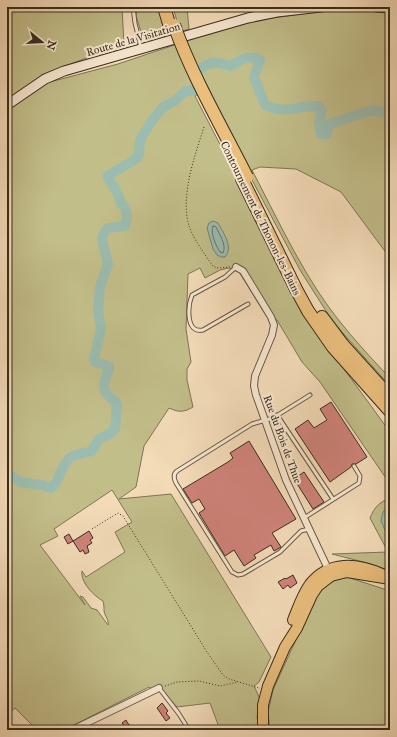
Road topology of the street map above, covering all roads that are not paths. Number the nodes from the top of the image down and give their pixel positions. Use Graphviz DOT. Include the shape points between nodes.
graph roads {
  1 [pos="133,7"];
  2 [pos="164,7"];
  3 [pos="169,7"];
  4 [pos="321,7"];
  5 [pos="376,7"];
  6 [pos="390,8"];
  7 [pos="172,26"];
  8 [pos="141,49"];
  9 [pos="7,105"];
  10 [pos="245,178"];
  11 [pos="236,267"];
  12 [pos="248,304"];
  13 [pos="310,395"];
  14 [pos="375,395"];
  15 [pos="390,397"];
  16 [pos="390,411"];
  17 [pos="277,415"];
  18 [pos="390,420"];
  19 [pos="265,421"];
  20 [pos="354,466"];
  21 [pos="333,499"];
  22 [pos="304,519"];
  23 [pos="309,529"];
  24 [pos="329,573"];
  25 [pos="390,578"];
  26 [pos="159,688"];
  27 [pos="72,730"];
  28 [pos="188,730"];
  29 [pos="263,730"];
  1 -- 8 [label="lane" via="134,23"];
  2 -- 7 [label="highway, Contournement de Thonon-les-Bains"];
  3 -- 7 [label="highway, Contournement de Thonon-les-Bains"];
  4 -- 8 [label="street, Route de la Visitation" via="254,17"];
  5 -- 6 [label="street"];
  7 -- 10 [label="highway, Contournement de Thonon-les-Bains, bridge"];
  8 -- 9 [label="street, Route de la Visitation" via="53,75"];
  10 -- 14 [label="highway, Contournement de Thonon-les-Bains" via="308,311 333,347"];
  10 -- 15 [label="highway, Contournement de Thonon-les-Bains" via="316,308 343,345"];
  11 -- 12 [label="lane" via="192,295 190,324 196,330 203,330"];
  11 -- 19 [label="street, Rue du Bois de Thue" via="242,271 274,325 255,380 256,395"];
  13 -- 17 [label="lane"];
  14 -- 16 [label="highway, Contournement de Thonon-les-Bains"];
  14 -- 18 [label="highway"];
  17 -- 19 [label="lane"];
  17 -- 21 [label="lane"];
  19 -- 22 [label="street, Rue du Bois de Thue" via="286,480"];
  19 -- 23 [label="lane" via="252,424 177,471 174,475 175,481 232,572 236,574 243,574 280,552 301,531"];
  20 -- 21 [label="lane" via="360,475 360,482"];
  21 -- 22 [label="lane"];
  22 -- 23 [label="street, Rue du Bois de Thue"];
  23 -- 24 [label="street, Rue du Bois de Thue"];
  24 -- 25 [label="main road" via="351,572"];
  24 -- 29 [label="main road" via="315,590 285,647 266,691"];
  26 -- 27 [label="street"];
  26 -- 28 [label="lane"];
}
